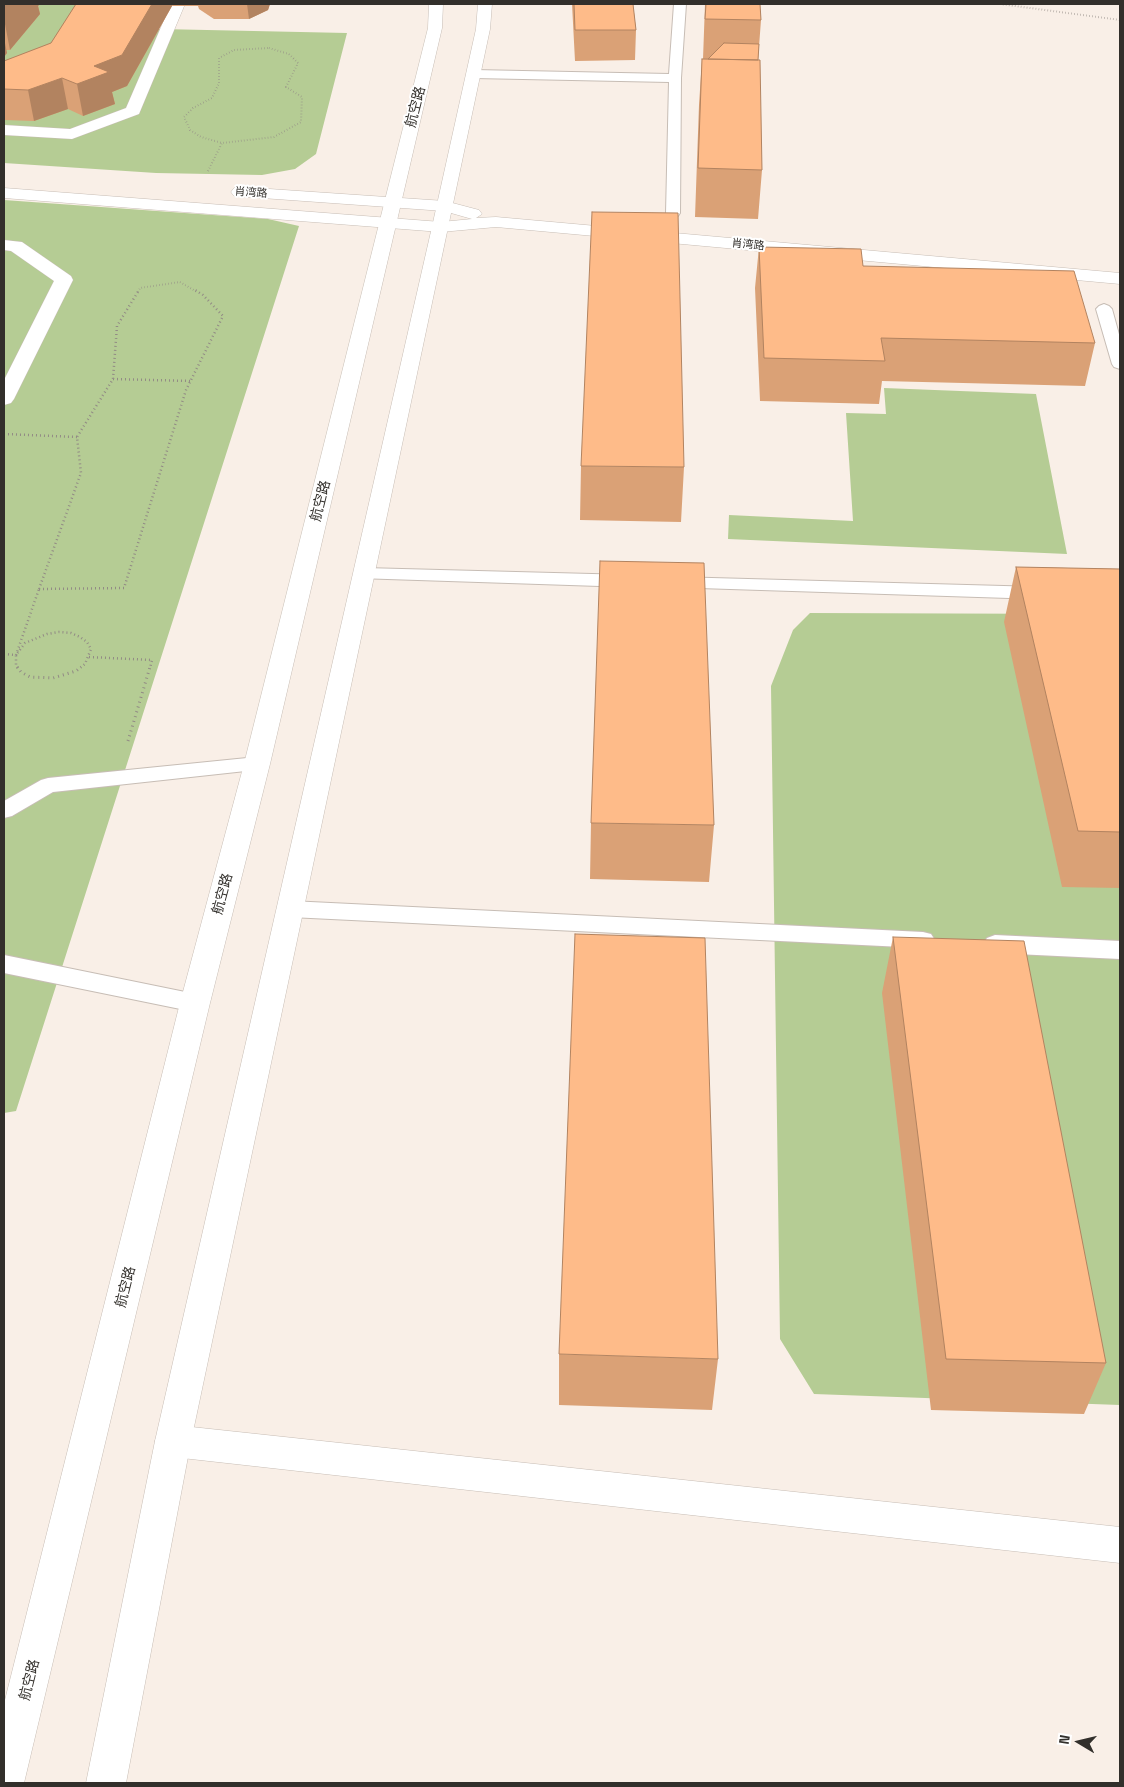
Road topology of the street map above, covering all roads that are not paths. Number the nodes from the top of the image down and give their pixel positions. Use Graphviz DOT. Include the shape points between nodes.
graph roads {
  1 [pos="178,4"];
  2 [pos="436,4"];
  3 [pos="485,4"];
  4 [pos="680,4"];
  5 [pos="474,74"];
  6 [pos="675,78"];
  7 [pos="4,130"];
  8 [pos="199,189"];
  9 [pos="4,193"];
  10 [pos="391,213"];
  11 [pos="673,213"];
  12 [pos="443,217"];
  13 [pos="4,245"];
  14 [pos="1120,280"];
  15 [pos="1104,309"];
  16 [pos="1120,364"];
  17 [pos="4,399"];
  18 [pos="364,574"];
  19 [pos="1060,593"];
  20 [pos="257,764"];
  21 [pos="4,811"];
  22 [pos="290,909"];
  23 [pos="942,941"];
  24 [pos="972,943"];
  25 [pos="1120,950"];
  26 [pos="4,964"];
  27 [pos="195,1003"];
  28 [pos="173,1441"];
  29 [pos="1120,1545"];
  30 [pos="4,1783"];
  31 [pos="106,1783"];
  1 -- 7 [label="main road" via="133,111 72,134"];
  2 -- 10 [label="main road, 航空路" via="435,28"];
  3 -- 5 [label="main road"];
  4 -- 6 [label="lane"];
  5 -- 6 [label="lane"];
  5 -- 12 [label="main road"];
  6 -- 11 [label="lane"];
  8 -- 10 [label="main road, 肖湾路"];
  9 -- 10 [label="main road, 肖湾路" via="195,207"];
  10 -- 12 [label="main road, 肖湾路"];
  10 -- 20 [label="main road, 航空路"];
  12 -- 14 [label="main road, 肖湾路"];
  12 -- 18 [label="main road"];
  13 -- 17 [label="main road" via="16,246 64,280"];
  15 -- 16 [label="lane"];
  18 -- 19 [label="lane"];
  18 -- 22 [label="main road"];
  20 -- 21 [label="lane" via="48,785"];
  20 -- 27 [label="main road, 航空路"];
  22 -- 23 [label="lane"];
  22 -- 28 [label="main road"];
  24 -- 25 [label="lane"];
  26 -- 27 [label="lane"];
  27 -- 30 [label="main road, 航空路"];
  28 -- 29 [label="main road"];
  28 -- 31 [label="main road"];
}
